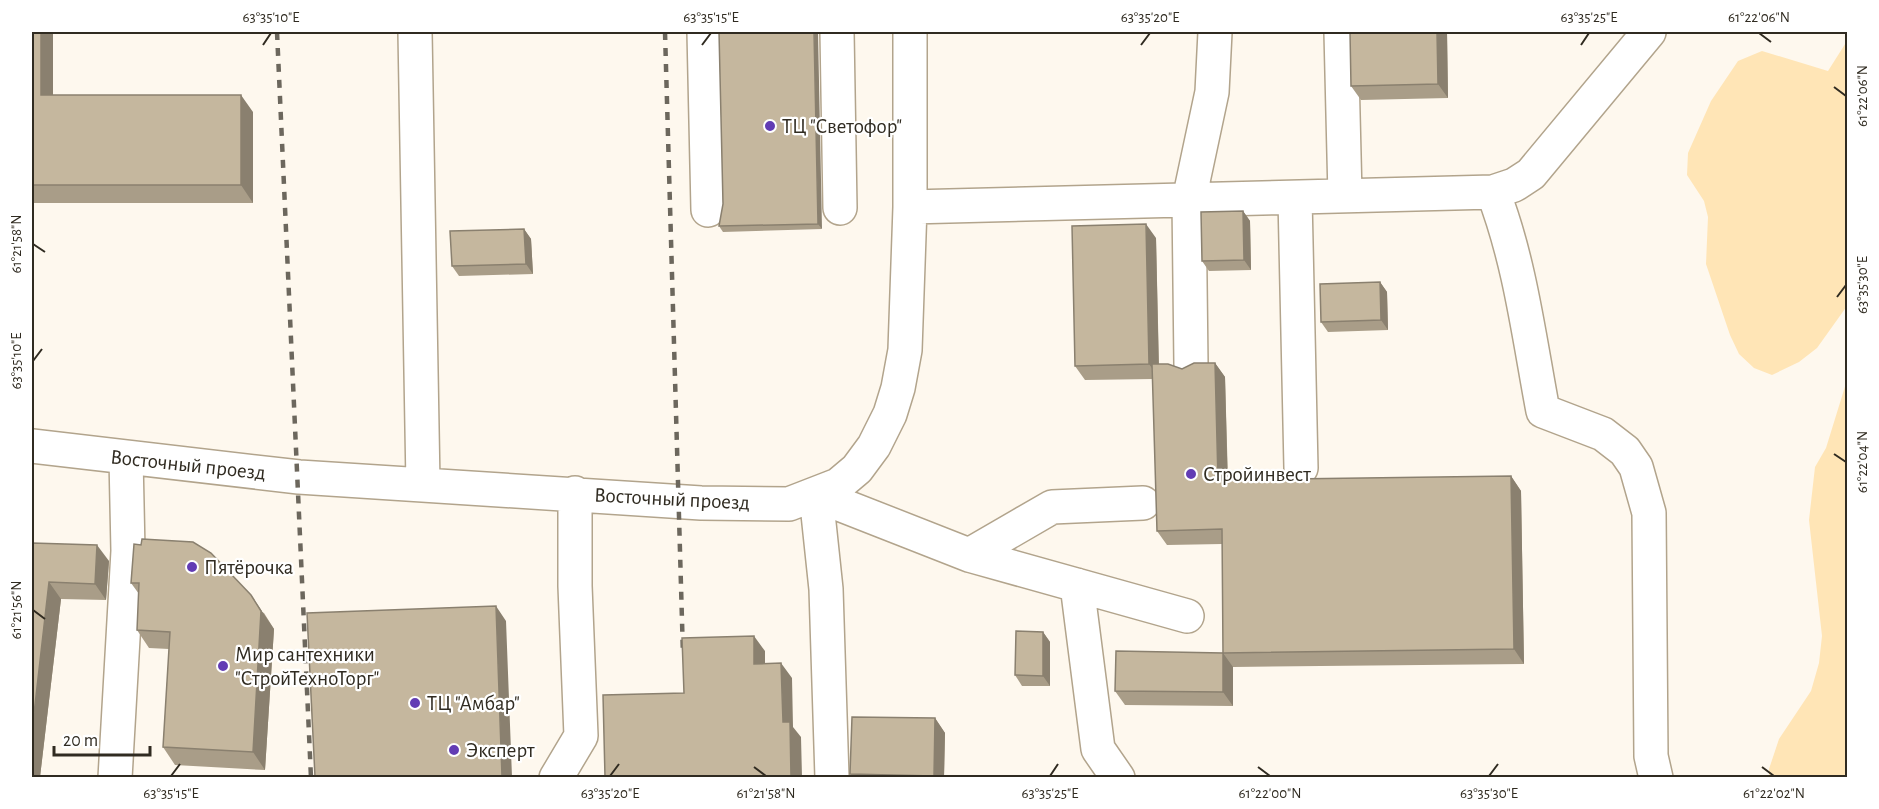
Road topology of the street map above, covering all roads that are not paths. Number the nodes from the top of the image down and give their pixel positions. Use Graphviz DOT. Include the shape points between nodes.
graph roads {
  1 [pos="415,32"];
  2 [pos="704,32"];
  3 [pos="837,32"];
  4 [pos="910,32"];
  5 [pos="1215,32"];
  6 [pos="1341,32"];
  7 [pos="1649,32"];
  8 [pos="1493,192"];
  9 [pos="1345,196"];
  10 [pos="1295,198"];
  11 [pos="1189,200"];
  12 [pos="910,207"];
  13 [pos="840,208"];
  14 [pos="708,210"];
  15 [pos="1191,365"];
  16 [pos="32,446"];
  17 [pos="126,458"];
  18 [pos="1301,468"];
  19 [pos="423,484"];
  20 [pos="574,494"];
  21 [pos="816,495"];
  22 [pos="1143,503"];
  23 [pos="969,555"];
  24 [pos="1077,585"];
  25 [pos="1187,616"];
  26 [pos="115,777"];
  27 [pos="556,777"];
  28 [pos="832,777"];
  29 [pos="1118,777"];
  30 [pos="1656,777"];
  1 -- 19 [label="street"];
  2 -- 14 [label="street"];
  3 -- 13 [label="street"];
  4 -- 12 [label="street, Восточный проезд"];
  5 -- 11 [label="street" via="1212,93"];
  6 -- 9 [label="street"];
  7 -- 8 [label="street" via="1532,174"];
  8 -- 9 [label="street"];
  8 -- 30 [label="street" via="1517,266 1543,411 1603,435 1625,451 1636,467 1650,513 1651,756"];
  9 -- 10 [label="street"];
  10 -- 11 [label="street"];
  10 -- 18 [label="street"];
  11 -- 12 [label="street"];
  11 -- 15 [label="street"];
  12 -- 21 [label="street, Восточный проезд" via="905,350 890,414 857,469 838,485"];
  16 -- 17 [label="street, Восточный проезд"];
  17 -- 19 [label="street, Восточный проезд" via="299,477"];
  17 -- 26 [label="street" via="128,551"];
  19 -- 20 [label="street, Восточный проезд"];
  20 -- 21 [label="street, Восточный проезд" via="745,505 789,504"];
  20 -- 27 [label="street" via="581,736"];
  21 -- 23 [label="street"];
  21 -- 28 [label="street" via="826,589"];
  22 -- 23 [label="street" via="1052,507"];
  23 -- 24 [label="street"];
  24 -- 25 [label="street"];
  24 -- 29 [label="street" via="1098,749"];
}
